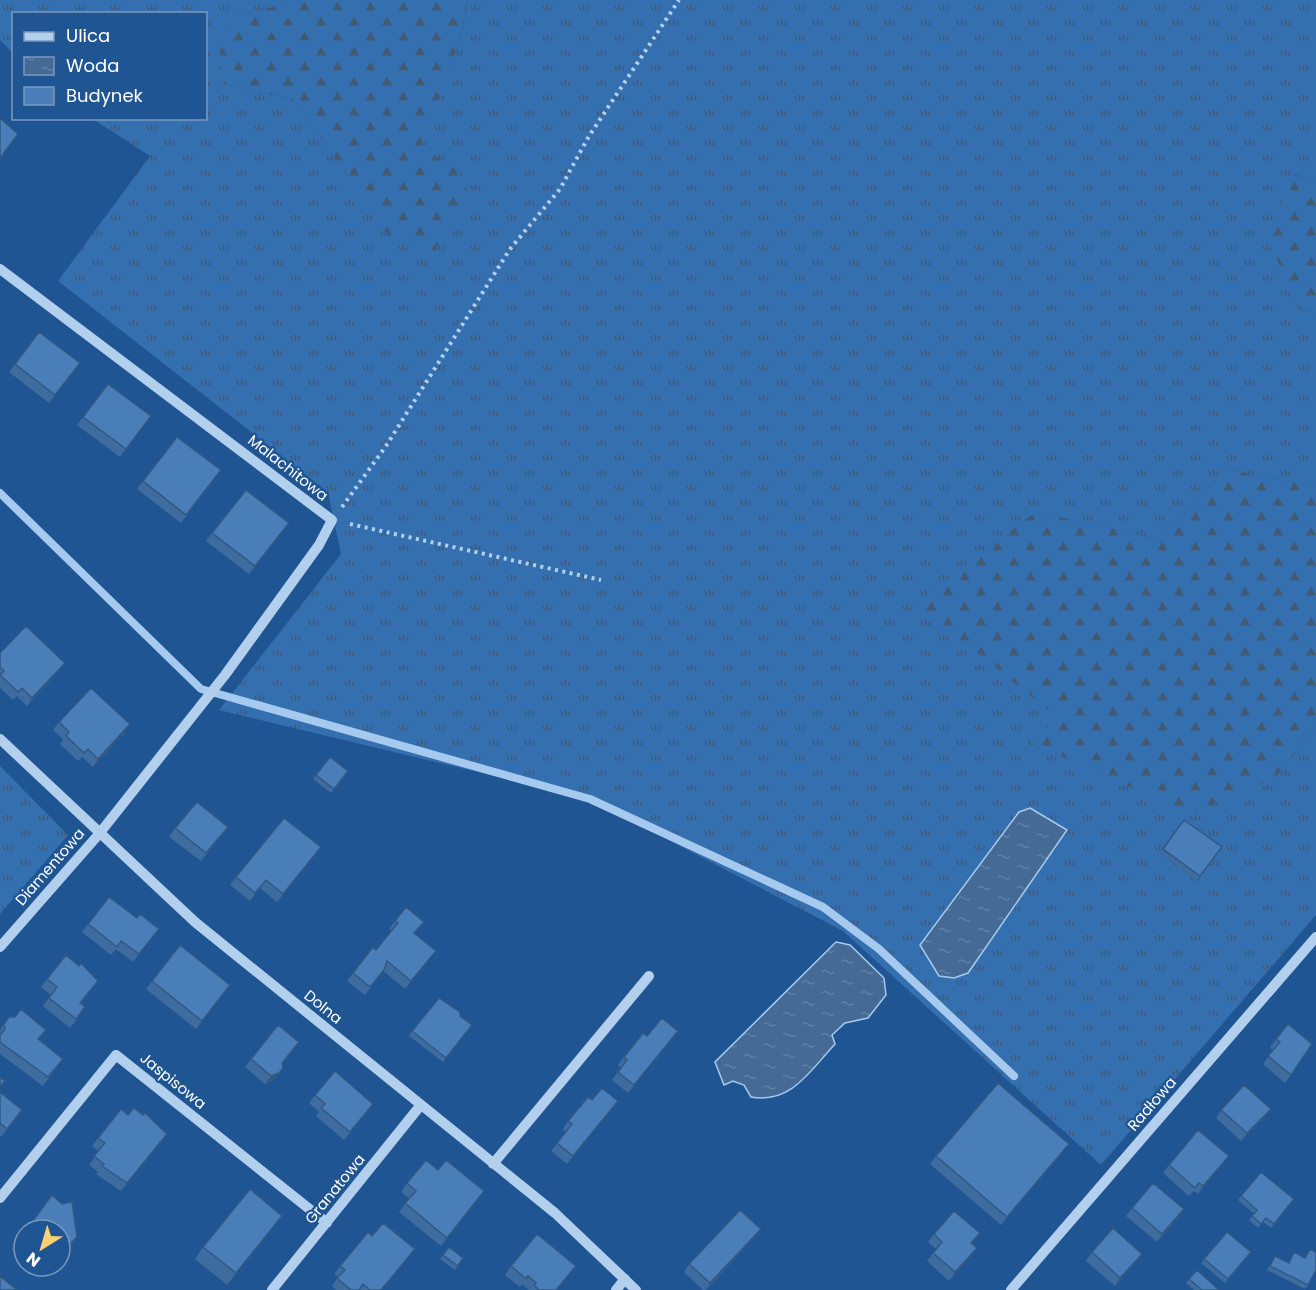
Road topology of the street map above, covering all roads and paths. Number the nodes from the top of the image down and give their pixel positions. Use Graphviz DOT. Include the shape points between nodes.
graph roads {
  1 [pos="680,0"];
  2 [pos="0,269"];
  3 [pos="332,520"];
  4 [pos="601,580"];
  5 [pos="0,739"];
  6 [pos="99,834"];
  7 [pos="1316,938"];
  8 [pos="0,948"];
  9 [pos="649,976"];
  10 [pos="420,1106"];
  11 [pos="493,1164"];
  12 [pos="0,1198"];
  13 [pos="327,1223"];
  14 [pos="625,1279"];
  15 [pos="272,1290"];
  16 [pos="616,1290"];
  17 [pos="636,1290"];
  18 [pos="1011,1290"];
  1 -- 3 [label="path" via="589,136 560,189 510,249 386,446"];
  2 -- 3 [label="street, Malachitowa"];
  3 -- 4 [label="path"];
  3 -- 6 [label="street, Malachitowa" via="274,612"];
  5 -- 6 [label="street, Dolna"];
  6 -- 8 [label="street, Diamentowa"];
  6 -- 10 [label="street, Dolna" via="195,922"];
  7 -- 18 [label="street, Radłowa"];
  9 -- 11 [label="street"];
  10 -- 11 [label="street, Dolna"];
  10 -- 13 [label="street, Granatowa"];
  11 -- 14 [label="street, Dolna" via="555,1213"];
  12 -- 13 [label="street, Jaspisowa" via="116,1055"];
  13 -- 15 [label="street, Granatowa"];
  14 -- 16 [label="street"];
  14 -- 17 [label="street, Dolna"];
}
